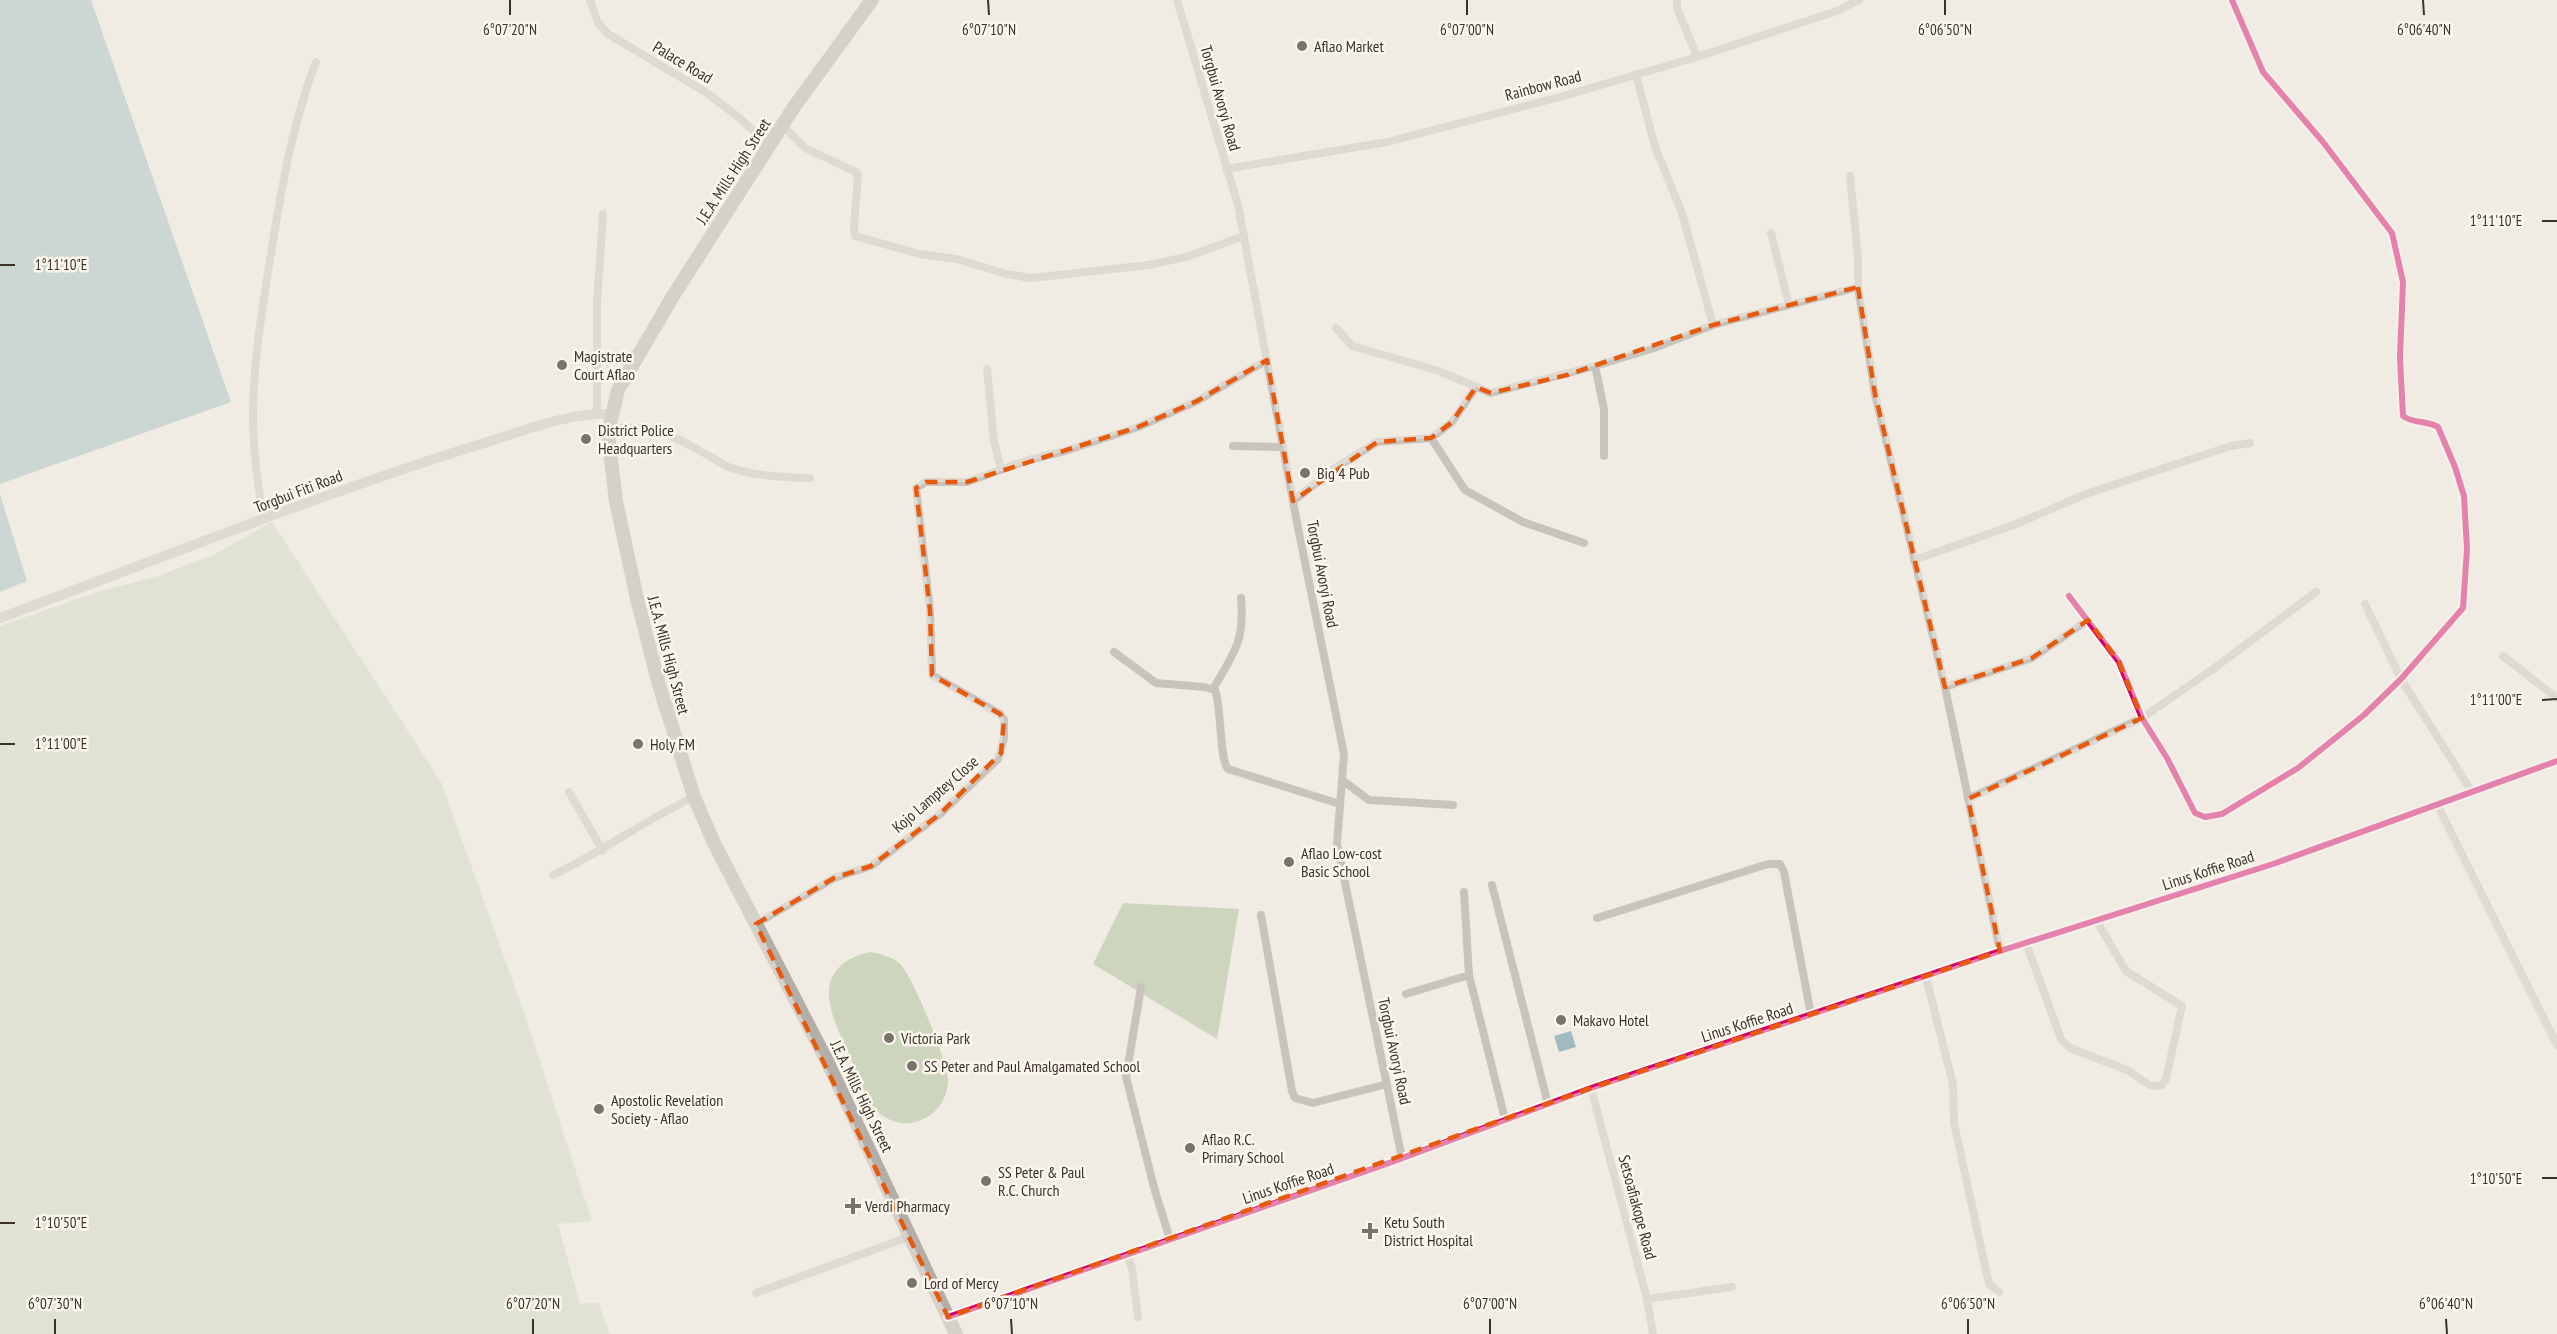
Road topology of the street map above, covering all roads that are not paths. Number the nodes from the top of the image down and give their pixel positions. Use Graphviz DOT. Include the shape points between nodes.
graph roads {
  1 [pos="590,0"];
  2 [pos="872,0"];
  3 [pos="1177,0"];
  4 [pos="1677,0"];
  5 [pos="1859,0"];
  6 [pos="2232,0"];
  7 [pos="1697,57"];
  8 [pos="316,62"];
  9 [pos="1636,74"];
  10 [pos="782,125"];
  11 [pos="768,145"];
  12 [pos="1226,169"];
  13 [pos="1850,176"];
  14 [pos="603,214"];
  15 [pos="1771,233"];
  16 [pos="1244,236"];
  17 [pos="1858,286"];
  18 [pos="1789,305"];
  19 [pos="1713,325"];
  20 [pos="1336,328"];
  21 [pos="1267,360"];
  22 [pos="1595,366"];
  23 [pos="987,369"];
  24 [pos="1476,387"];
  25 [pos="597,414"];
  26 [pos="610,422"];
  27 [pos="1431,438"];
  28 [pos="2250,443"];
  29 [pos="1233,446"];
  30 [pos="1283,447"];
  31 [pos="1604,456"];
  32 [pos="1001,469"];
  33 [pos="810,478"];
  34 [pos="1293,501"];
  35 [pos="263,520"];
  36 [pos="1584,543"];
  37 [pos="1914,560"];
  38 [pos="2316,592"];
  39 [pos="2069,596"];
  40 [pos="1241,598"];
  41 [pos="2365,604"];
  42 [pos="0,618"];
  43 [pos="2088,620"];
  44 [pos="1114,652"];
  45 [pos="2503,656"];
  46 [pos="2401,679"];
  47 [pos="1945,687"];
  48 [pos="1212,689"];
  49 [pos="2557,698"];
  50 [pos="2142,718"];
  51 [pos="2557,761"];
  52 [pos="1342,780"];
  53 [pos="569,792"];
  54 [pos="2472,792"];
  55 [pos="694,797"];
  56 [pos="1968,799"];
  57 [pos="1340,804"];
  58 [pos="2437,804"];
  59 [pos="1453,805"];
  60 [pos="603,851"];
  61 [pos="553,875"];
  62 [pos="1492,885"];
  63 [pos="1464,892"];
  64 [pos="1261,915"];
  65 [pos="1598,918"];
  66 [pos="2096,920"];
  67 [pos="756,924"];
  68 [pos="2026,943"];
  69 [pos="2000,951"];
  70 [pos="1469,975"];
  71 [pos="1926,977"];
  72 [pos="1141,987"];
  73 [pos="1406,994"];
  74 [pos="1811,1015"];
  75 [pos="2557,1045"];
  76 [pos="1387,1084"];
  77 [pos="1591,1088"];
  78 [pos="1548,1104"];
  79 [pos="1504,1119"];
  80 [pos="1402,1158"];
  81 [pos="911,1236"];
  82 [pos="1170,1239"];
  83 [pos="1127,1254"];
  84 [pos="1732,1287"];
  85 [pos="1999,1292"];
  86 [pos="756,1293"];
  87 [pos="1647,1299"];
  88 [pos="948,1317"];
  89 [pos="1138,1317"];
  90 [pos="956,1334"];
  91 [pos="1653,1334"];
  1 -- 11 [label="street, Palace Road" via="598,23 608,34 707,93"];
  2 -- 10 [label="highway, J.E.A. Mills High Street"];
  3 -- 12 [label="street, Torgbui Avoryi Road"];
  4 -- 7 [label="street"];
  5 -- 7 [label="street, Rainbow Road" via="1837,11"];
  6 -- 46 [label="street" via="2263,72 2323,142 2392,233 2403,282 2403,416 2438,427 2461,484 2467,549 2465,602"];
  7 -- 9 [label="street, Rainbow Road"];
  8 -- 35 [label="street" via="304,92 279,202 260,321 254,442"];
  9 -- 12 [label="street, Rainbow Road" via="1387,142"];
  9 -- 19 [label="street" via="1655,147 1682,213"];
  10 -- 11 [label="highway, J.E.A. Mills High Street"];
  10 -- 16 [label="street" via="805,148 856,171 855,236 920,254 1031,278 1148,265 1186,257"];
  11 -- 26 [label="highway, J.E.A. Mills High Street" via="618,390"];
  12 -- 16 [label="street, Torgbui Avoryi Road"];
  13 -- 17 [label="street"];
  14 -- 25 [label="street" via="597,303"];
  15 -- 18 [label="street"];
  16 -- 21 [label="street, Torgbui Avoryi Road"];
  17 -- 18 [label="street"];
  17 -- 37 [label="street" via="1875,394"];
  18 -- 19 [label="street"];
  19 -- 22 [label="street"];
  20 -- 24 [label="street" via="1352,346 1436,370"];
  21 -- 30 [label="street, Torgbui Avoryi Road"];
  21 -- 32 [label="street" via="1197,401 1138,427"];
  22 -- 24 [label="street" via="1491,393"];
  22 -- 31 [label="street" via="1604,409"];
  23 -- 32 [label="street" via="994,441"];
  24 -- 27 [label="street" via="1452,422"];
  25 -- 26 [label="street, Torgbui Fiti Road"];
  25 -- 35 [label="street, Torgbui Fiti Road" via="583,414 426,461"];
  26 -- 33 [label="street" via="652,428 728,467 777,477"];
  26 -- 55 [label="highway, J.E.A. Mills High Street" via="616,501 637,599"];
  27 -- 34 [label="street" via="1377,442"];
  27 -- 36 [label="street" via="1465,490 1523,522"];
  28 -- 37 [label="street" via="2086,494 2014,525"];
  29 -- 30 [label="street"];
  30 -- 34 [label="street, Torgbui Avoryi Road"];
  32 -- 67 [label="street, Kojo Lamptey Close" via="968,482 926,482 916,488 930,611 932,675 1000,714 1004,720 1001,753 940,814 871,866 834,878"];
  34 -- 52 [label="street, Torgbui Avoryi Road" via="1344,754"];
  35 -- 42 [label="street, Torgbui Fiti Road"];
  37 -- 47 [label="street"];
  38 -- 50 [label="street"];
  39 -- 43 [label="street"];
  40 -- 48 [label="street" via="1241,634"];
  41 -- 46 [label="street"];
  43 -- 47 [label="street" via="2031,658"];
  43 -- 50 [label="street" via="2119,662"];
  44 -- 48 [label="street" via="1156,683"];
  45 -- 49 [label="street"];
  46 -- 50 [label="street" via="2364,715 2298,768 2222,814 2205,817 2195,813"];
  46 -- 54 [label="street"];
  47 -- 56 [label="street"];
  48 -- 57 [label="street" via="1217,696 1228,769"];
  50 -- 56 [label="street"];
  51 -- 54 [label="street, Linus Koffie Road"];
  52 -- 57 [label="street, Torgbui Avoryi Road"];
  52 -- 59 [label="street" via="1369,800"];
  53 -- 60 [label="street"];
  54 -- 58 [label="street, Linus Koffie Road"];
  55 -- 60 [label="street"];
  55 -- 67 [label="highway, J.E.A. Mills High Street"];
  56 -- 69 [label="street"];
  57 -- 76 [label="street, Torgbui Avoryi Road" via="1338,844"];
  58 -- 66 [label="street, Linus Koffie Road" via="2273,864"];
  58 -- 75 [label="street"];
  60 -- 61 [label="street"];
  62 -- 78 [label="street"];
  63 -- 70 [label="street"];
  64 -- 76 [label="street" via="1295,1098 1313,1103"];
  65 -- 74 [label="street" via="1767,864 1780,864"];
  66 -- 68 [label="street, Linus Koffie Road"];
  66 -- 68 [label="street" via="2126,971 2182,1006 2162,1085 2151,1086 2127,1070 2070,1047 2061,1039"];
  67 -- 81 [label="highway, J.E.A. Mills High Street"];
  68 -- 69 [label="street, Linus Koffie Road"];
  69 -- 71 [label="street, Linus Koffie Road"];
  70 -- 73 [label="street"];
  70 -- 79 [label="street"];
  71 -- 74 [label="street, Linus Koffie Road"];
  71 -- 85 [label="street" via="1953,1084 1954,1124 1989,1284"];
  72 -- 82 [label="street" via="1126,1077"];
  74 -- 77 [label="street, Linus Koffie Road"];
  76 -- 80 [label="street, Torgbui Avoryi Road"];
  77 -- 78 [label="street, Linus Koffie Road"];
  77 -- 87 [label="street, Setsoafiakope Road"];
  78 -- 79 [label="street, Linus Koffie Road"];
  79 -- 80 [label="street, Linus Koffie Road"];
  80 -- 82 [label="street, Linus Koffie Road"];
  81 -- 86 [label="street"];
  81 -- 88 [label="highway, J.E.A. Mills High Street"];
  82 -- 83 [label="street, Linus Koffie Road"];
  83 -- 88 [label="street, Linus Koffie Road"];
  83 -- 89 [label="street"];
  84 -- 87 [label="street"];
  87 -- 91 [label="street, Setsoafiakope Road"];
  88 -- 90 [label="highway, J.E.A. Mills High Street"];
}
